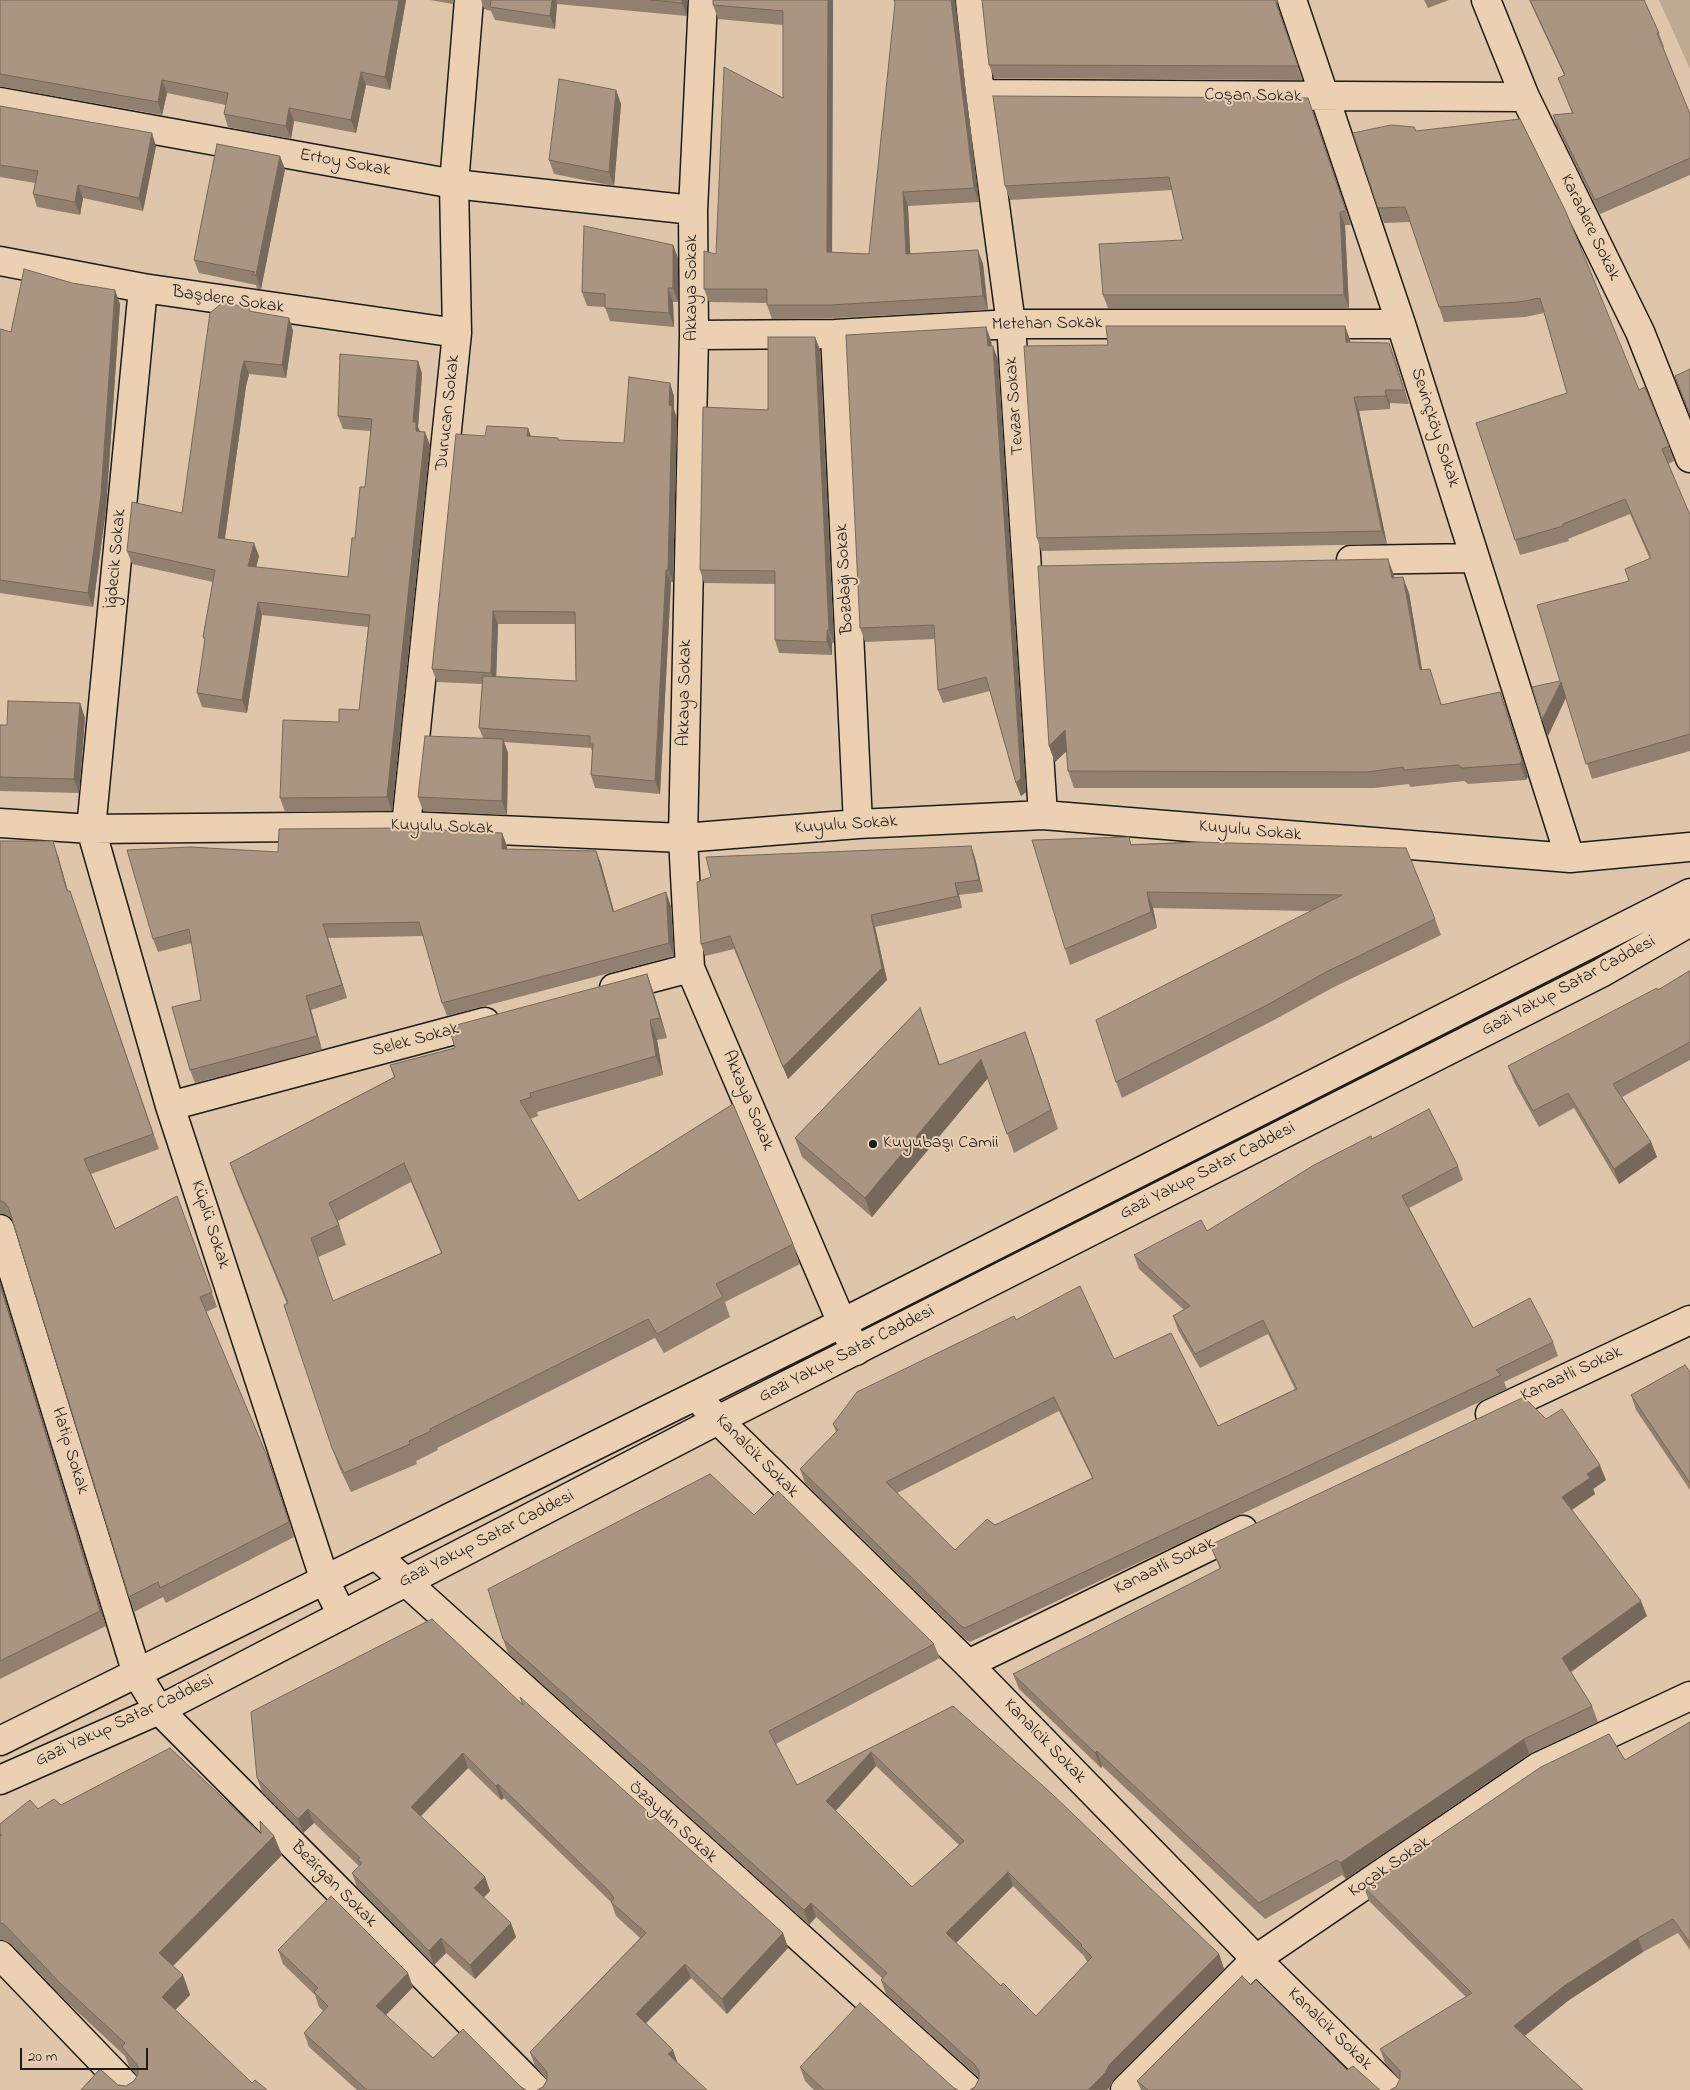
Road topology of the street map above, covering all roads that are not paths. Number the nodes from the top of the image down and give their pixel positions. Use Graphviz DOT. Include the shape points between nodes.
graph roads {
  1 [pos="469,0"];
  2 [pos="703,0"];
  3 [pos="970,0"];
  4 [pos="1292,0"];
  5 [pos="1486,0"];
  6 [pos="980,94"];
  7 [pos="1324,97"];
  8 [pos="1525,97"];
  9 [pos="0,102"];
  10 [pos="454,184"];
  11 [pos="693,210"];
  12 [pos="0,261"];
  13 [pos="142,288"];
  14 [pos="1011,324"];
  15 [pos="1401,324"];
  16 [pos="457,333"];
  17 [pos="835,334"];
  18 [pos="694,335"];
  19 [pos="1690,458"];
  20 [pos="1475,558"];
  21 [pos="1325,561"];
  22 [pos="1056,566"];
  23 [pos="1026,567"];
  24 [pos="1043,815"];
  25 [pos="0,823"];
  26 [pos="858,824"];
  27 [pos="406,826"];
  28 [pos="91,829"];
  29 [pos="683,838"];
  30 [pos="1690,847"];
  31 [pos="1570,858"];
  32 [pos="1690,893"];
  33 [pos="1690,922"];
  34 [pos="690,968"];
  35 [pos="594,994"];
  36 [pos="507,1016"];
  37 [pos="170,1106"];
  38 [pos="0,1229"];
  39 [pos="1690,1320"];
  40 [pos="842,1323"];
  41 [pos="856,1351"];
  42 [pos="696,1396"];
  43 [pos="718,1420"];
  44 [pos="1467,1425"];
  45 [pos="1262,1521"];
  46 [pos="376,1555"];
  47 [pos="325,1580"];
  48 [pos="405,1582"];
  49 [pos="342,1615"];
  50 [pos="968,1664"];
  51 [pos="137,1674"];
  52 [pos="1690,1696"];
  53 [pos="159,1710"];
  54 [pos="0,1741"];
  55 [pos="0,1780"];
  56 [pos="0,1955"];
  57 [pos="1256,1959"];
  58 [pos="130,2090"];
  59 [pos="537,2090"];
  60 [pos="968,2090"];
  61 [pos="1125,2090"];
  62 [pos="1390,2090"];
  1 -- 10 [label="street, Durucan Sokak"];
  2 -- 11 [label="street, Akkaya Sokak"];
  3 -- 6 [label="street, Tevzar Sokak"];
  4 -- 7 [label="street, Sevinçköy Sokak"];
  5 -- 8 [label="street, Karadere Sokak"];
  6 -- 7 [label="street, Coşan Sokak"];
  6 -- 14 [label="street, Tevzar Sokak"];
  7 -- 8 [label="street, Coşan Sokak"];
  7 -- 15 [label="street, Sevinçköy Sokak"];
  8 -- 19 [label="street, Karadere Sokak" via="1640,332"];
  9 -- 10 [label="street, Ertoy Sokak"];
  10 -- 11 [label="street, Ertoy Sokak"];
  10 -- 16 [label="street, Durucan Sokak"];
  11 -- 18 [label="street, Akkaya Sokak"];
  12 -- 13 [label="street, Başdere Sokak"];
  13 -- 16 [label="street, Başdere Sokak"];
  13 -- 28 [label="street, İğdecik Sokak"];
  14 -- 15 [label="street, Metehan Sokak"];
  14 -- 17 [label="street, Metehan Sokak"];
  14 -- 23 [label="street, Tevzar Sokak"];
  15 -- 20 [label="street, Sevinçköy Sokak"];
  16 -- 27 [label="street, Durucan Sokak"];
  17 -- 18 [label="street, Metehan Sokak"];
  17 -- 26 [label="street, Bozdağı Sokak"];
  18 -- 29 [label="street, Akkaya Sokak"];
  20 -- 21 [label="street"];
  20 -- 31 [label="street, Sevinçköy Sokak"];
  22 -- 23 [label="street"];
  23 -- 24 [label="street, Tevzar Sokak"];
  24 -- 26 [label="street, Kuyulu Sokak"];
  24 -- 31 [label="street, Kuyulu Sokak"];
  25 -- 28 [label="street, Kuyulu Sokak"];
  26 -- 29 [label="street, Kuyulu Sokak"];
  27 -- 28 [label="street, Kuyulu Sokak"];
  27 -- 29 [label="street, Kuyulu Sokak"];
  28 -- 37 [label="street, Küplü Sokak"];
  29 -- 34 [label="street, Akkaya Sokak"];
  30 -- 31 [label="street, Kuyulu Sokak"];
  32 -- 40 [label="street, Gazi Yakup Satar Caddesi"];
  33 -- 41 [label="street, Gazi Yakup Satar Caddesi" via="1601,973"];
  34 -- 35 [label="street"];
  34 -- 40 [label="street, Akkaya Sokak"];
  36 -- 37 [label="street, Selek Sokak"];
  37 -- 47 [label="street, Küplü Sokak"];
  38 -- 51 [label="street, Hatip Sokak"];
  39 -- 44 [label="street, Kanaatli Sokak"];
  40 -- 41 [label="street, Akkaya Sokak"];
  40 -- 42 [label="street, Gazi Yakup Satar Caddesi"];
  41 -- 43 [label="street, Gazi Yakup Satar Caddesi"];
  42 -- 43 [label="street, Kanalcik Sokak"];
  42 -- 46 [label="street, Gazi Yakup Satar Caddesi"];
  43 -- 48 [label="street, Gazi Yakup Satar Caddesi"];
  43 -- 50 [label="street, Kanalcik Sokak"];
  45 -- 50 [label="street, Kanaatli Sokak"];
  46 -- 47 [label="street, Gazi Yakup Satar Caddesi"];
  46 -- 48 [label="street, Özaydın Sokak"];
  47 -- 49 [label="street, Küplü Sokak"];
  47 -- 51 [label="street, Gazi Yakup Satar Caddesi"];
  48 -- 49 [label="street, Gazi Yakup Satar Caddesi"];
  48 -- 60 [label="street, Özaydın Sokak"];
  49 -- 53 [label="street, Gazi Yakup Satar Caddesi"];
  50 -- 57 [label="street, Kanalcik Sokak"];
  51 -- 53 [label="street, Bezirgan Sokak"];
  51 -- 54 [label="street, Gazi Yakup Satar Caddesi"];
  52 -- 57 [label="street, Koçak Sokak" via="1538,1766"];
  53 -- 55 [label="street, Gazi Yakup Satar Caddesi"];
  53 -- 59 [label="street, Bezirgan Sokak"];
  56 -- 58 [label="street"];
  57 -- 61 [label="street, Koçak Sokak"];
  57 -- 62 [label="street, Kanalcik Sokak"];
}
